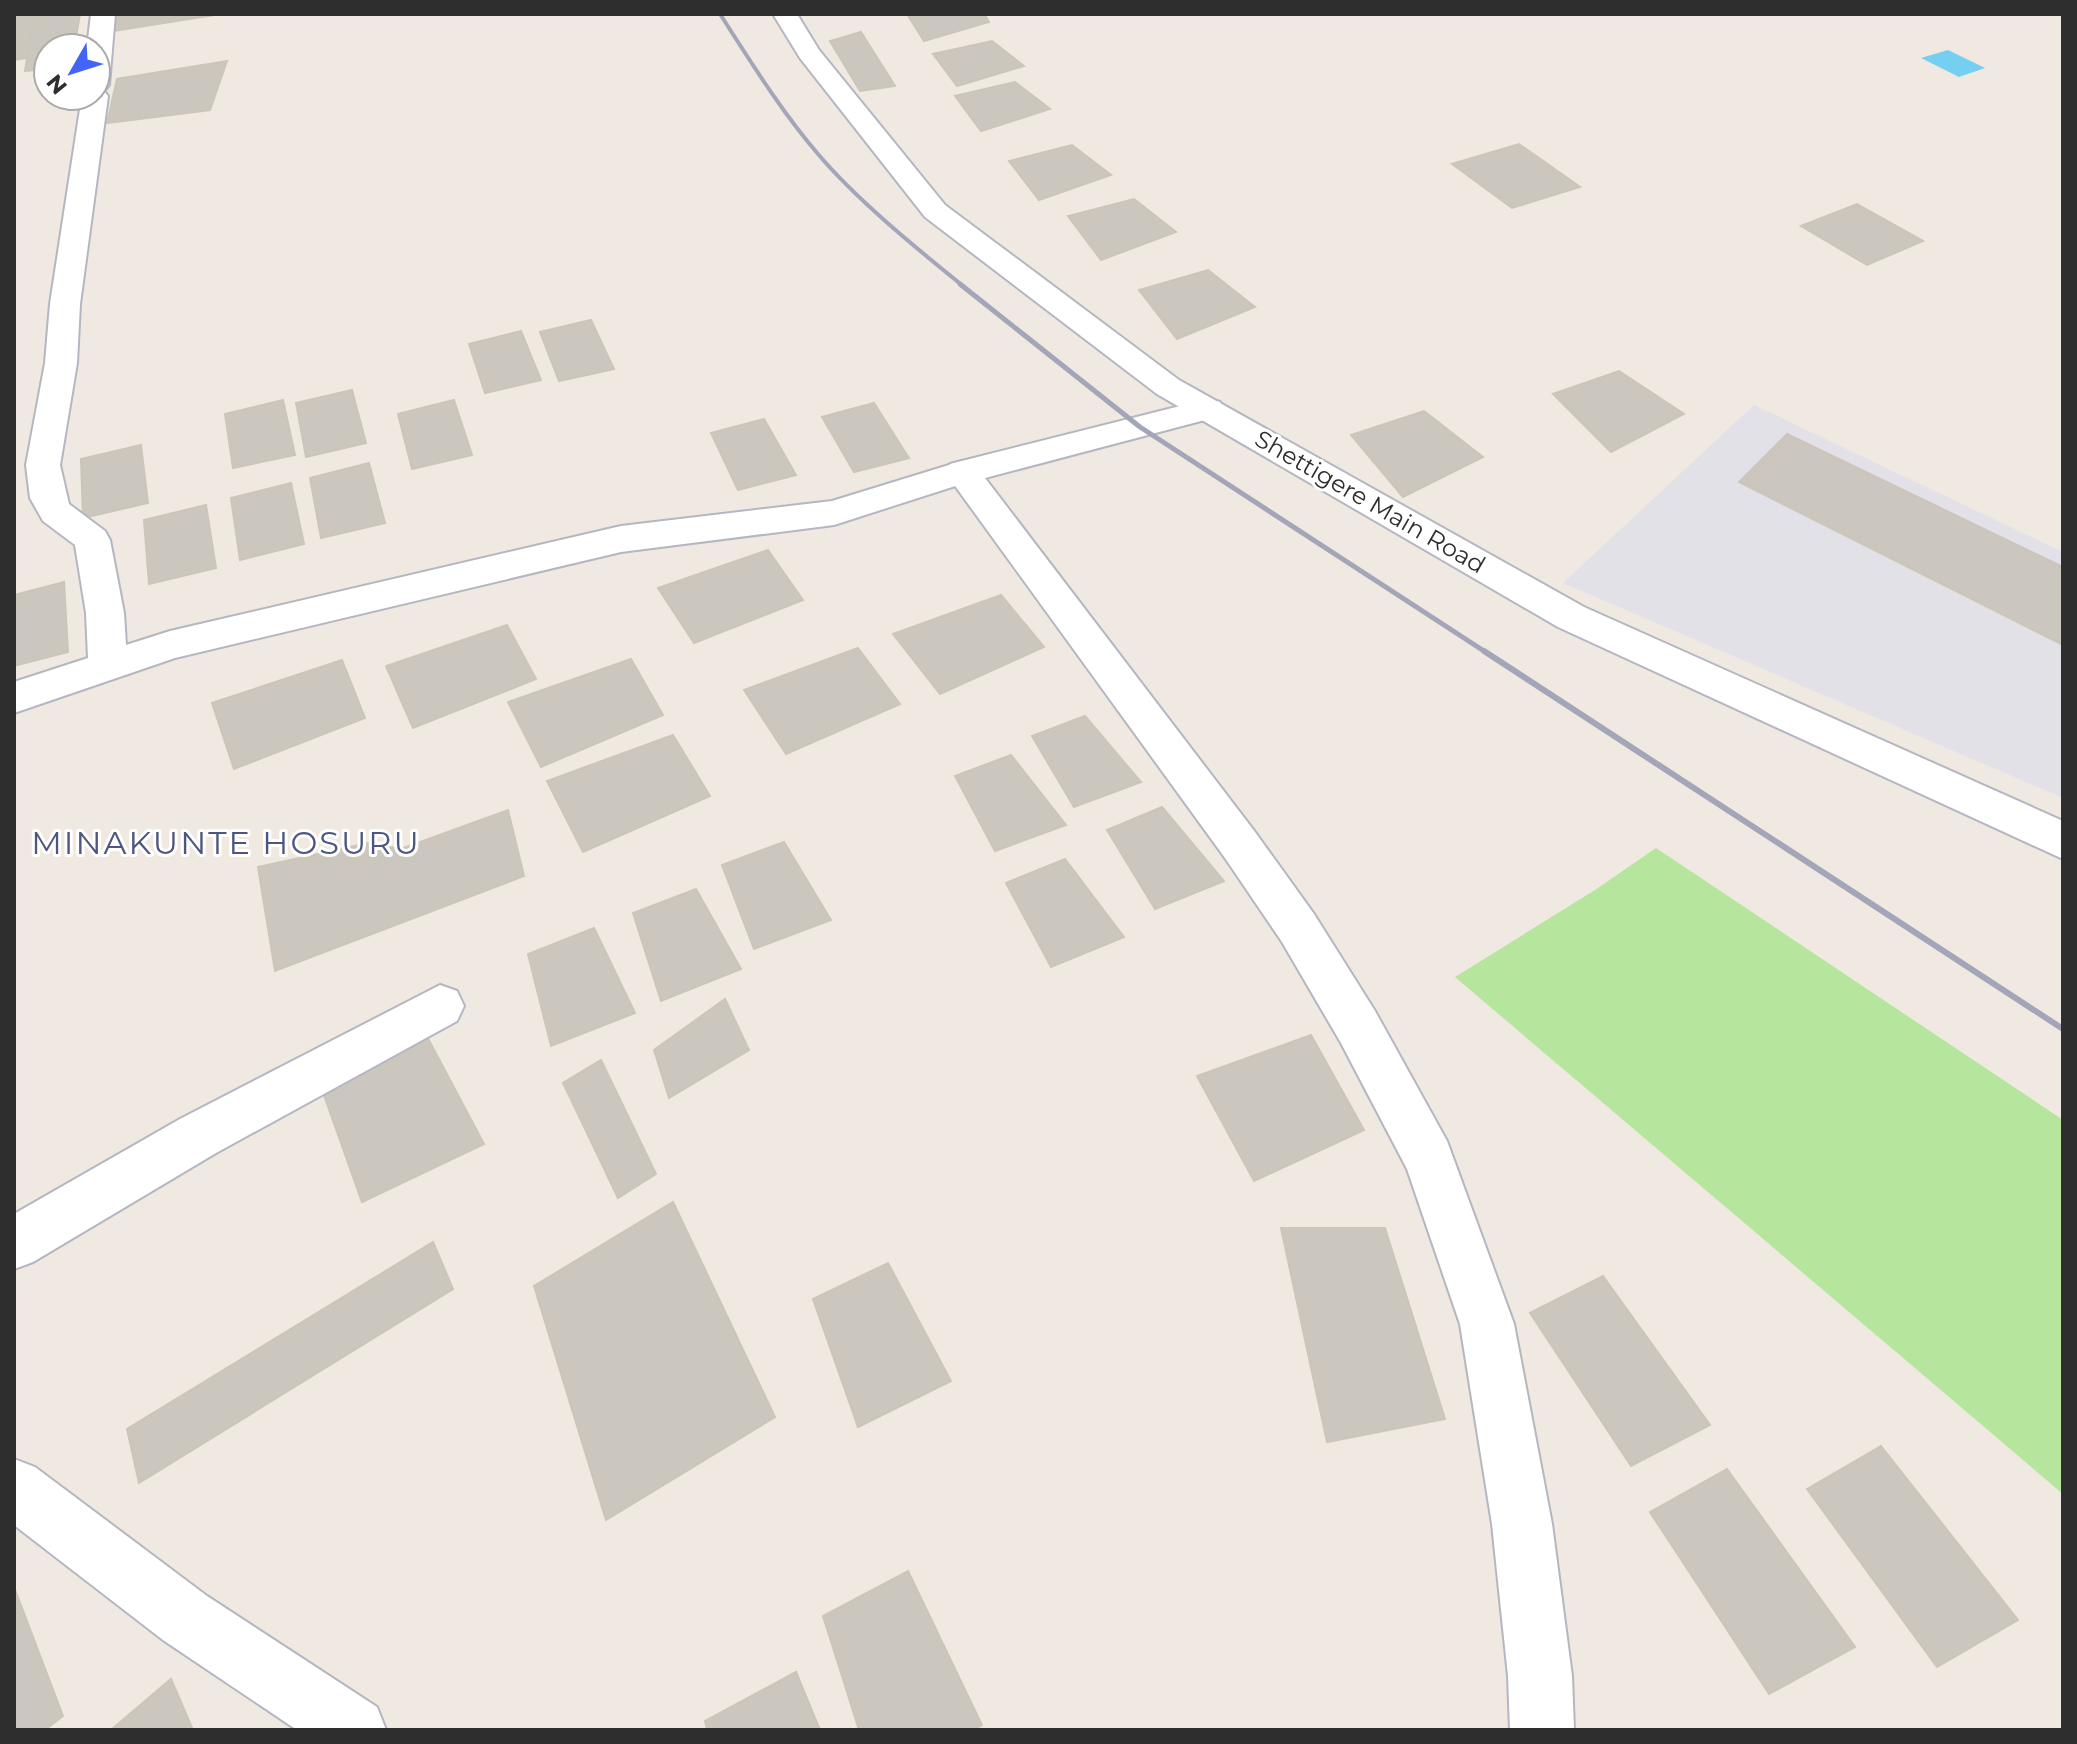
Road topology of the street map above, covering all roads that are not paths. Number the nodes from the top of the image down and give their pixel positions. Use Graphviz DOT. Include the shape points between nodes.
graph roads {
  1 [pos="785,14"];
  2 [pos="93,112"];
  3 [pos="1208,409"];
  4 [pos="962,472"];
  5 [pos="108,666"];
  6 [pos="14,698"];
  7 [pos="2063,841"];
  8 [pos="440,1006"];
  9 [pos="14,1243"];
  10 [pos="14,1488"];
  11 [pos="354,1730"];
  12 [pos="1542,1730"];
  1 -- 3 [label="street, Shettigere Main Road" via="809,53 935,211 1168,387"];
  2 -- 5 [label="street" via="43,465 56,512 92,540 104,601"];
  3 -- 4 [label="street"];
  3 -- 7 [label="street, Shettigere Main Road" via="1571,617"];
  4 -- 5 [label="street" via="834,513 621,539 170,645"];
  4 -- 12 [label="street" via="1298,928 1429,1159 1487,1324 1522,1524"];
  5 -- 6 [label="street"];
  8 -- 9 [label="street" via="198,1136"];
  10 -- 11 [label="street" via="185,1618"];
}
